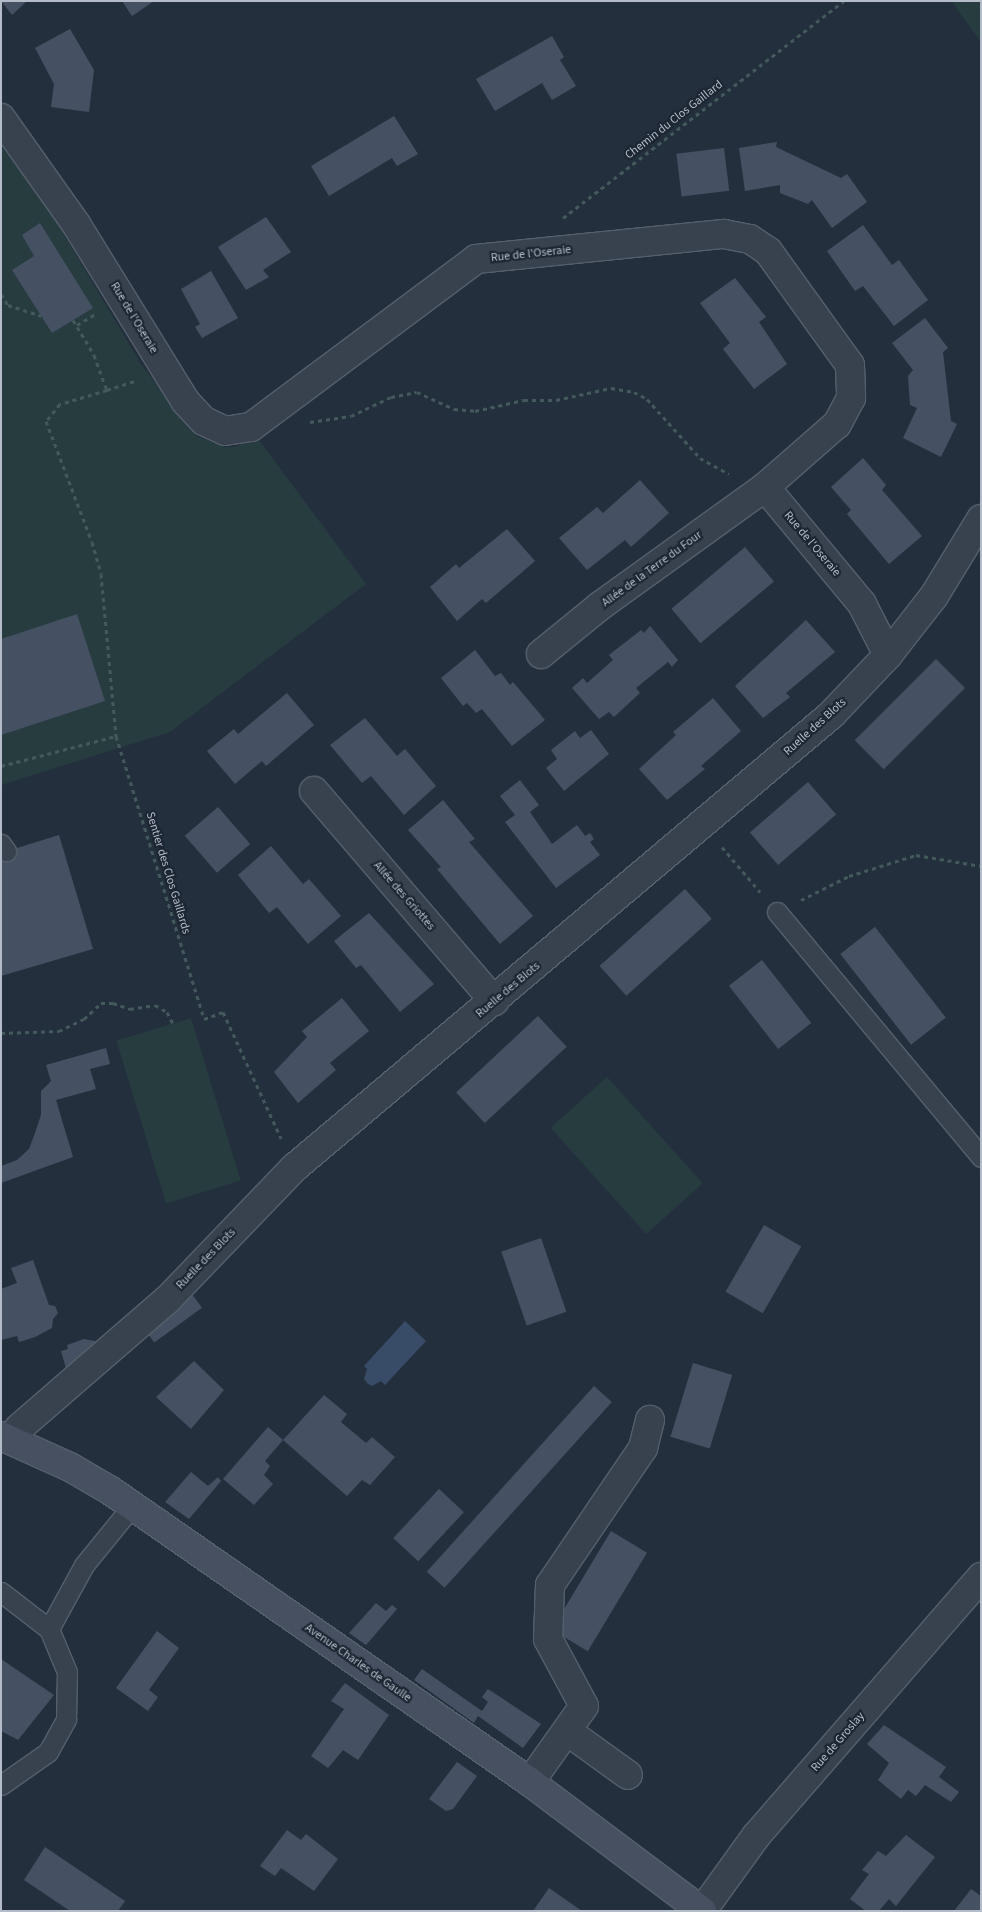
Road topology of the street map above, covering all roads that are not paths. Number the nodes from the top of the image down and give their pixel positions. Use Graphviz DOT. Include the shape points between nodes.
graph roads {
  1 [pos="1,118"];
  2 [pos="764,487"];
  3 [pos="981,519"];
  4 [pos="541,654"];
  5 [pos="888,655"];
  6 [pos="314,791"];
  7 [pos="777,912"];
  8 [pos="494,1001"];
  9 [pos="981,1157"];
  10 [pos="650,1420"];
  11 [pos="7,1439"];
  12 [pos="132,1506"];
  13 [pos="981,1578"];
  14 [pos="1,1592"];
  15 [pos="49,1629"];
  16 [pos="567,1731"];
  17 [pos="628,1775"];
  18 [pos="530,1782"];
  19 [pos="1,1785"];
  20 [pos="702,1911"];
  1 -- 2 [label="street, Rue de l'Oseraie" via="76,224 186,402 204,421 225,431 251,427 476,259 724,234 750,239 768,251 850,365 851,398 837,424"];
  2 -- 4 [label="street, Allée de la Terre du Four" via="600,606"];
  2 -- 5 [label="street, Rue de l'Oseraie" via="862,604"];
  3 -- 5 [label="street, Ruelle des Blots" via="934,596"];
  5 -- 8 [label="street, Ruelle des Blots" via="831,715"];
  6 -- 8 [label="street, Allée des Griottes"];
  7 -- 9 [label="lane"];
  8 -- 11 [label="street, Ruelle des Blots" via="294,1168 167,1300"];
  10 -- 16 [label="street" via="643,1448 550,1585 548,1639 584,1706"];
  11 -- 12 [label="main road, Avenue Charles de Gaulle" via="70,1466"];
  12 -- 15 [label="lane" via="84,1564"];
  12 -- 18 [label="main road, Avenue Charles de Gaulle"];
  13 -- 20 [label="street, Rue de Groslay" via="756,1836"];
  14 -- 15 [label="lane"];
  15 -- 19 [label="lane" via="67,1672 66,1719 48,1752"];
  16 -- 17 [label="street"];
  16 -- 18 [label="street"];
  18 -- 20 [label="main road, Avenue Charles de Gaulle"];
}
